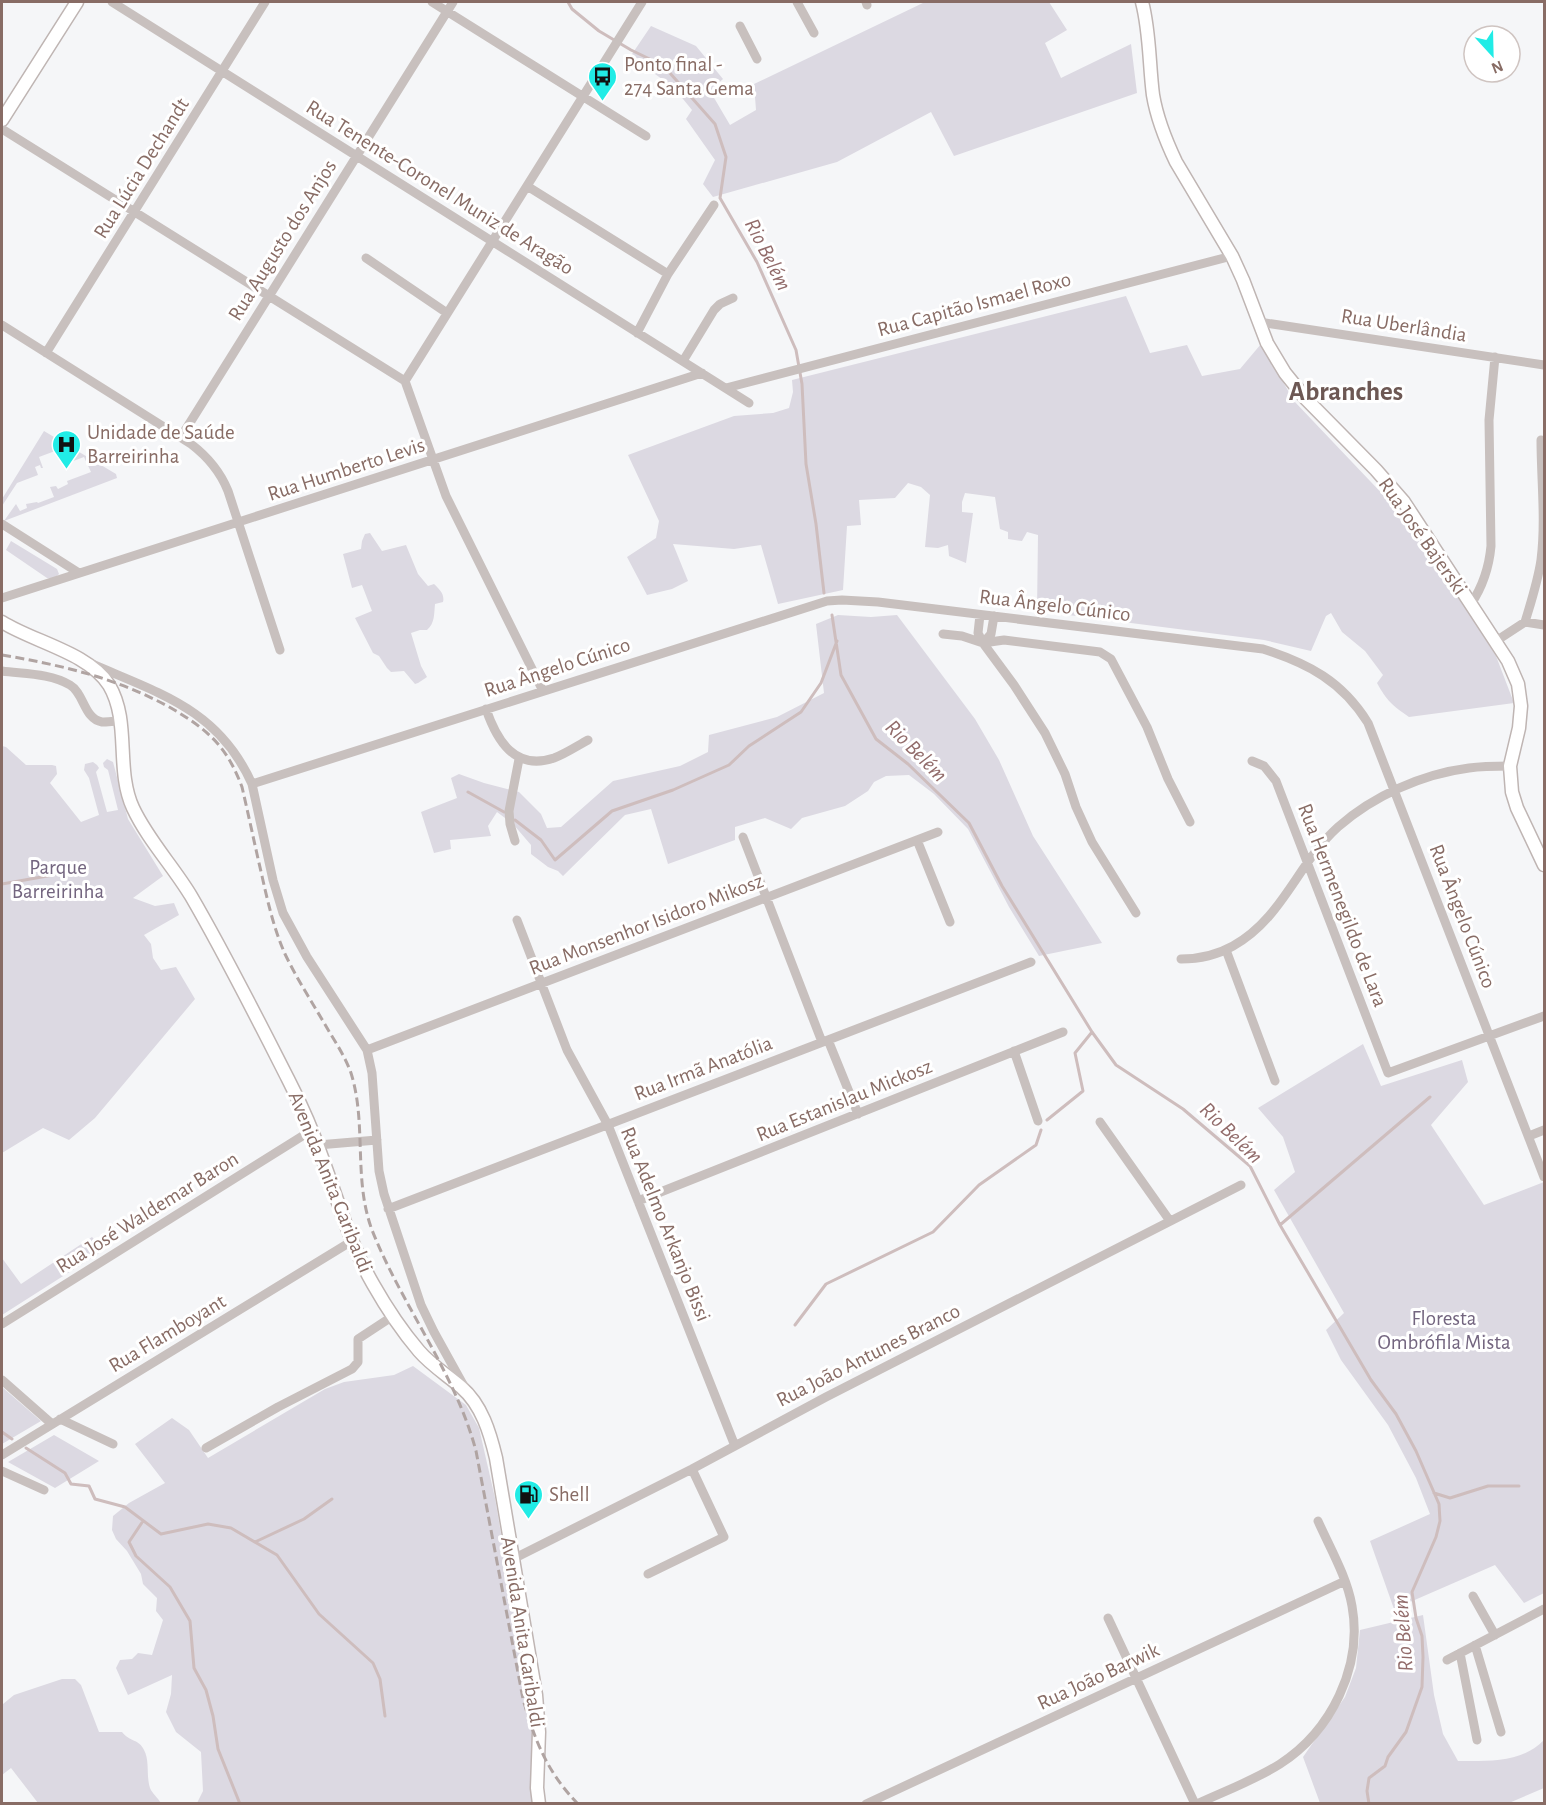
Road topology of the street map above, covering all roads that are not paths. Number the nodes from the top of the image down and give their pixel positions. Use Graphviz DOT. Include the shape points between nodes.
graph roads {
  1 [pos="77,2"];
  2 [pos="112,2"];
  3 [pos="265,2"];
  4 [pos="432,2"];
  5 [pos="453,2"];
  6 [pos="642,2"];
  7 [pos="797,2"];
  8 [pos="1142,2"];
  9 [pos="447,11"];
  10 [pos="740,26"];
  11 [pos="814,33"];
  12 [pos="757,59"];
  13 [pos="222,71"];
  14 [pos="583,96"];
  15 [pos="2,120"];
  16 [pos="2,129"];
  17 [pos="646,136"];
  18 [pos="356,156"];
  19 [pos="527,186"];
  20 [pos="714,205"];
  21 [pos="134,212"];
  22 [pos="492,241"];
  23 [pos="1232,255"];
  24 [pos="366,258"];
  25 [pos="668,274"];
  26 [pos="269,296"];
  27 [pos="733,298"];
  28 [pos="447,313"];
  29 [pos="1258,322"];
  30 [pos="2,325"];
  31 [pos="637,333"];
  32 [pos="46,353"];
  33 [pos="1496,357"];
  34 [pos="682,361"];
  35 [pos="1545,365"];
  36 [pos="702,373"];
  37 [pos="405,381"];
  38 [pos="726,388"];
  39 [pos="748,403"];
  40 [pos="181,437"];
  41 [pos="1541,440"];
  42 [pos="432,460"];
  43 [pos="1543,462"];
  44 [pos="238,522"];
  45 [pos="2,524"];
  46 [pos="80,573"];
  47 [pos="2,598"];
  48 [pos="1471,604"];
  49 [pos="980,615"];
  50 [pos="994,616"];
  51 [pos="2,622"];
  52 [pos="1521,625"];
  53 [pos="1545,625"];
  54 [pos="943,634"];
  55 [pos="1496,641"];
  56 [pos="983,643"];
  57 [pos="280,650"];
  58 [pos="84,660"];
  59 [pos="2,671"];
  60 [pos="543,691"];
  61 [pos="486,709"];
  62 [pos="121,721"];
  63 [pos="588,740"];
  64 [pos="519,759"];
  65 [pos="1252,761"];
  66 [pos="1510,766"];
  67 [pos="252,784"];
  68 [pos="1395,790"];
  69 [pos="1190,822"];
  70 [pos="938,832"];
  71 [pos="743,837"];
  72 [pos="917,840"];
  73 [pos="515,841"];
  74 [pos="1307,863"];
  75 [pos="1545,865"];
  76 [pos="766,897"];
  77 [pos="1136,913"];
  78 [pos="517,920"];
  79 [pos="950,922"];
  80 [pos="1226,950"];
  81 [pos="1181,959"];
  82 [pos="1031,962"];
  83 [pos="541,983"];
  84 [pos="1545,1016"];
  85 [pos="1063,1032"];
  86 [pos="1490,1036"];
  87 [pos="825,1041"];
  88 [pos="367,1050"];
  89 [pos="1014,1051"];
  90 [pos="1275,1081"];
  91 [pos="858,1114"];
  92 [pos="1038,1121"];
  93 [pos="1100,1122"];
  94 [pos="608,1125"];
  95 [pos="312,1130"];
  96 [pos="1545,1130"];
  97 [pos="1529,1136"];
  98 [pos="377,1140"];
  99 [pos="318,1145"];
  100 [pos="1545,1177"];
  101 [pos="1241,1185"];
  102 [pos="638,1201"];
  103 [pos="388,1209"];
  104 [pos="1170,1221"];
  105 [pos="352,1241"];
  106 [pos="393,1316"];
  107 [pos="2,1324"];
  108 [pos="2,1380"];
  109 [pos="472,1399"];
  110 [pos="56,1421"];
  111 [pos="113,1444"];
  112 [pos="735,1446"];
  113 [pos="206,1448"];
  114 [pos="2,1455"];
  115 [pos="692,1469"];
  116 [pos="2,1471"];
  117 [pos="44,1490"];
  118 [pos="1318,1521"];
  119 [pos="513,1559"];
  120 [pos="648,1574"];
  121 [pos="1345,1581"];
  122 [pos="1473,1596"];
  123 [pos="1545,1609"];
  124 [pos="1108,1618"];
  125 [pos="1495,1635"];
  126 [pos="1475,1645"];
  127 [pos="1460,1653"];
  128 [pos="1447,1660"];
  129 [pos="1136,1678"];
  130 [pos="1501,1732"];
  131 [pos="1477,1740"];
  132 [pos="539,1803"];
  133 [pos="866,1803"];
  134 [pos="1196,1803"];
  1 -- 15 [label="main road"];
  2 -- 13 [label="street, Rua Tenente-Coronel Muniz de Aragão"];
  3 -- 13 [label="street, Rua Lúcia Dechandt"];
  4 -- 9 [label="street"];
  5 -- 9 [label="street, Rua Augusto dos Anjos"];
  6 -- 14 [label="street"];
  7 -- 11 [label="street"];
  8 -- 23 [label="main road, Rua José Bajerski" via="1153,96 1163,134"];
  9 -- 14 [label="street"];
  9 -- 18 [label="street, Rua Augusto dos Anjos"];
  10 -- 12 [label="street"];
  13 -- 18 [label="street, Rua Tenente-Coronel Muniz de Aragão"];
  13 -- 21 [label="street, Rua Lúcia Dechandt"];
  14 -- 17 [label="street"];
  14 -- 19 [label="street"];
  16 -- 21 [label="street"];
  18 -- 22 [label="street, Rua Tenente-Coronel Muniz de Aragão"];
  18 -- 26 [label="street, Rua Augusto dos Anjos"];
  19 -- 22 [label="street"];
  19 -- 25 [label="street"];
  20 -- 25 [label="street"];
  21 -- 26 [label="street"];
  21 -- 32 [label="street, Rua Lúcia Dechandt"];
  22 -- 28 [label="street"];
  22 -- 31 [label="street, Rua Tenente-Coronel Muniz de Aragão"];
  23 -- 29 [label="main road, Rua José Bajerski"];
  23 -- 38 [label="street, Rua Capitão Ismael Roxo"];
  24 -- 28 [label="street"];
  25 -- 31 [label="street"];
  26 -- 37 [label="street"];
  26 -- 40 [label="street, Rua Augusto dos Anjos"];
  27 -- 34 [label="street" via="714,310"];
  28 -- 37 [label="street"];
  29 -- 33 [label="street, Rua Uberlândia"];
  29 -- 48 [label="main road, Rua José Bajerski" via="1274,357 1294,386 1404,502"];
  30 -- 32 [label="street"];
  31 -- 34 [label="street, Rua Tenente-Coronel Muniz de Aragão"];
  32 -- 40 [label="street"];
  33 -- 35 [label="street, Rua Uberlândia"];
  33 -- 48 [label="street" via="1488,420 1491,546 1485,578"];
  34 -- 36 [label="street, Rua Tenente-Coronel Muniz de Aragão"];
  36 -- 38 [label="street, Rua Tenente-Coronel Muniz de Aragão"];
  36 -- 42 [label="street, Rua Humberto Levis"];
  37 -- 42 [label="street"];
  38 -- 39 [label="street, Rua Tenente-Coronel Muniz de Aragão"];
  40 -- 44 [label="street" via="218,469"];
  41 -- 43 [label="street"];
  42 -- 44 [label="street, Rua Humberto Levis"];
  42 -- 60 [label="street" via="450,506"];
  43 -- 52 [label="street" via="1541,558 1537,583"];
  44 -- 46 [label="street, Rua Humberto Levis"];
  44 -- 57 [label="street"];
  45 -- 46 [label="street"];
  46 -- 47 [label="street, Rua Humberto Levis"];
  48 -- 55 [label="main road, Rua José Bajerski"];
  49 -- 50 [label="street, Rua Ângelo Cúnico"];
  49 -- 56 [label="street" via="978,633"];
  49 -- 60 [label="street, Rua Ângelo Cúnico" via="860,600 827,601"];
  50 -- 56 [label="street" via="991,634"];
  50 -- 68 [label="street, Rua Ângelo Cúnico" via="1263,649 1292,660 1329,679 1358,707"];
  51 -- 58 [label="main road, Avenida Anita Garibaldi"];
  52 -- 53 [label="street"];
  52 -- 55 [label="street"];
  54 -- 56 [label="street"];
  55 -- 66 [label="main road, Rua José Bajerski" via="1514,671 1520,695 1519,728"];
  56 -- 69 [label="street" via="1004,640 1106,654 1136,702"];
  56 -- 77 [label="street" via="1045,732 1087,832"];
  58 -- 62 [label="main road, Avenida Anita Garibaldi" via="110,687"];
  58 -- 67 [label="street" via="165,696 199,716 237,755"];
  59 -- 62 [label="street" via="66,683 78,691 94,719"];
  60 -- 61 [label="street, Rua Ângelo Cúnico"];
  61 -- 64 [label="street" via="504,745"];
  61 -- 67 [label="street, Rua Ângelo Cúnico"];
  62 -- 95 [label="main road, Avenida Anita Garibaldi" via="123,773 133,806 201,912"];
  63 -- 64 [label="street" via="554,758"];
  64 -- 73 [label="street" via="509,812"];
  65 -- 74 [label="street, Rua Hermenegildo de Lara" via="1264,766 1276,782"];
  66 -- 68 [label="street" via="1449,771"];
  66 -- 75 [label="main road, Rua José Bajerski" via="1517,808"];
  67 -- 88 [label="street" via="284,913"];
  68 -- 74 [label="street" via="1347,819"];
  68 -- 86 [label="street, Rua Ângelo Cúnico"];
  70 -- 72 [label="street, Rua Monsenhor Isidoro Mikosz"];
  71 -- 76 [label="street"];
  72 -- 76 [label="street, Rua Monsenhor Isidoro Mikosz"];
  72 -- 79 [label="street"];
  74 -- 80 [label="street" via="1263,924"];
  74 -- 86 [label="street, Rua Hermenegildo de Lara" via="1388,1073"];
  76 -- 83 [label="street, Rua Monsenhor Isidoro Mikosz"];
  76 -- 87 [label="street"];
  78 -- 83 [label="street, Rua Adelmo Arkanjo Bissi"];
  80 -- 81 [label="street" via="1202,958"];
  80 -- 90 [label="street"];
  82 -- 87 [label="street, Rua Irmã Anatólia"];
  83 -- 88 [label="street, Rua Monsenhor Isidoro Mikosz"];
  83 -- 94 [label="street, Rua Adelmo Arkanjo Bissi" via="567,1050"];
  84 -- 86 [label="street"];
  85 -- 89 [label="street, Rua Estanislau Mickosz"];
  86 -- 97 [label="street, Rua Ângelo Cúnico"];
  87 -- 91 [label="street"];
  87 -- 94 [label="street, Rua Irmã Anatólia"];
  88 -- 98 [label="street"];
  89 -- 91 [label="street, Rua Estanislau Mickosz"];
  89 -- 92 [label="street"];
  91 -- 102 [label="street, Rua Estanislau Mickosz"];
  93 -- 104 [label="street"];
  94 -- 102 [label="street, Rua Adelmo Arkanjo Bissi"];
  94 -- 103 [label="street, Rua Irmã Anatólia"];
  95 -- 99 [label="main road, Avenida Anita Garibaldi"];
  95 -- 107 [label="street, Rua José Waldemar Baron"];
  96 -- 97 [label="street"];
  97 -- 100 [label="street, Rua Ângelo Cúnico"];
  98 -- 99 [label="street"];
  98 -- 103 [label="street"];
  99 -- 105 [label="main road, Avenida Anita Garibaldi"];
  101 -- 104 [label="street, Rua João Antunes Branco"];
  102 -- 112 [label="street, Rua Adelmo Arkanjo Bissi"];
  103 -- 109 [label="street" via="421,1305"];
  104 -- 112 [label="street, Rua João Antunes Branco"];
  105 -- 106 [label="main road, Avenida Anita Garibaldi"];
  105 -- 110 [label="street, Rua Flamboyant"];
  106 -- 109 [label="main road, Avenida Anita Garibaldi" via="419,1352"];
  106 -- 113 [label="street" via="358,1339 358,1362 352,1369"];
  108 -- 110 [label="street"];
  109 -- 119 [label="main road, Avenida Anita Garibaldi" via="492,1439"];
  110 -- 111 [label="street"];
  110 -- 114 [label="street, Rua Flamboyant"];
  112 -- 115 [label="street, Rua João Antunes Branco"];
  115 -- 119 [label="street, Rua João Antunes Branco"];
  115 -- 120 [label="street" via="724,1537"];
  116 -- 117 [label="street"];
  118 -- 121 [label="street"];
  119 -- 132 [label="main road, Avenida Anita Garibaldi" via="538,1717"];
  121 -- 129 [label="street, Rua João Barwik"];
  121 -- 134 [label="street" via="1354,1622 1352,1658 1342,1690 1325,1720 1278,1765"];
  122 -- 125 [label="street"];
  123 -- 125 [label="street"];
  124 -- 129 [label="street"];
  125 -- 126 [label="street"];
  126 -- 127 [label="street"];
  126 -- 130 [label="street"];
  127 -- 128 [label="street"];
  127 -- 131 [label="street"];
  129 -- 133 [label="street, Rua João Barwik"];
  129 -- 134 [label="street"];
}
